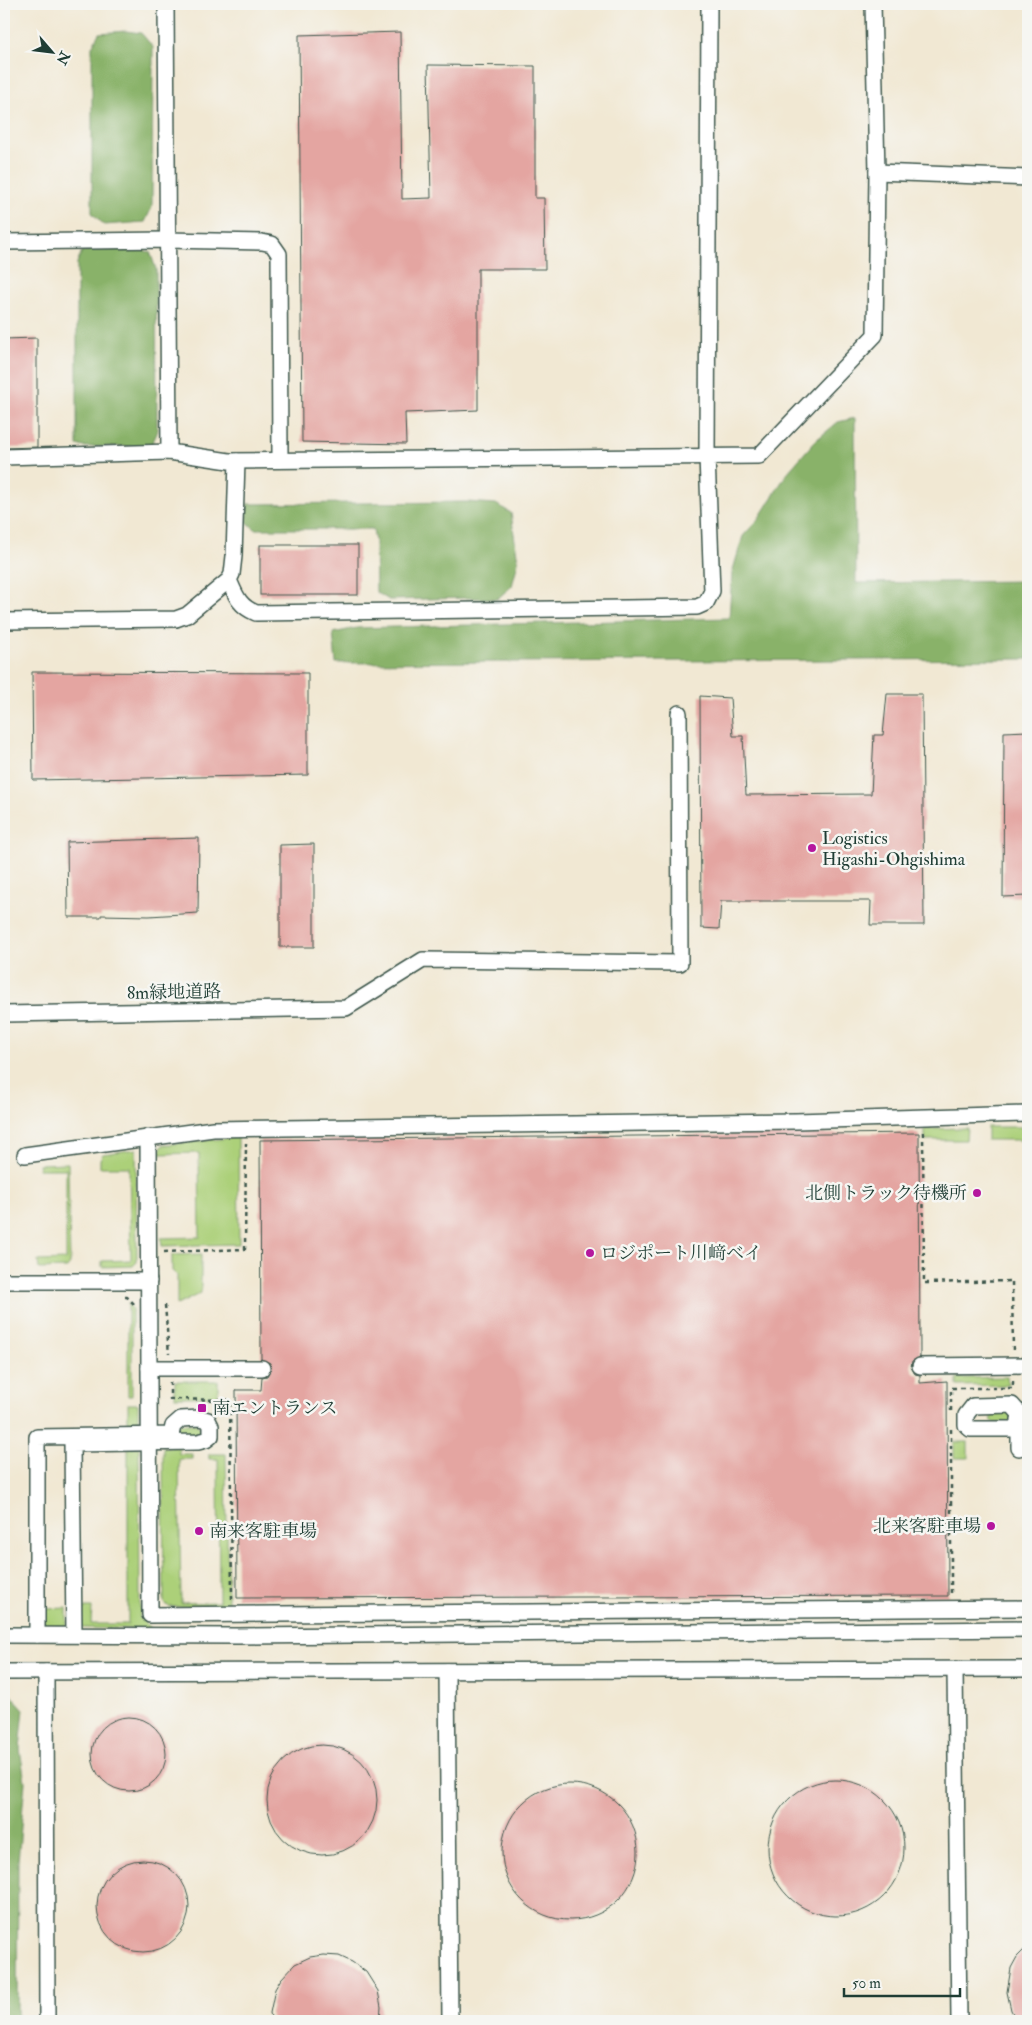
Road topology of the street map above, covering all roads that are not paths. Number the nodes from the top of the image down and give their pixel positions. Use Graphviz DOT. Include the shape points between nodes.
graph roads {
  1 [pos="166,4"];
  2 [pos="709,4"];
  3 [pos="873,4"];
  4 [pos="877,172"];
  5 [pos="1028,178"];
  6 [pos="167,240"];
  7 [pos="4,242"];
  8 [pos="169,452"];
  9 [pos="707,456"];
  10 [pos="4,457"];
  11 [pos="280,460"];
  12 [pos="237,461"];
  13 [pos="229,580"];
  14 [pos="4,620"];
  15 [pos="679,713"];
  16 [pos="4,1014"];
  17 [pos="1028,1114"];
  18 [pos="148,1137"];
  19 [pos="25,1155"];
  20 [pos="4,1281"];
  21 [pos="149,1281"];
  22 [pos="1028,1365"];
  23 [pos="920,1366"];
  24 [pos="149,1368"];
  25 [pos="262,1368"];
  26 [pos="1024,1413"];
  27 [pos="1024,1429"];
  28 [pos="149,1439"];
  29 [pos="1019,1448"];
  30 [pos="1028,1608"];
  31 [pos="1028,1628"];
  32 [pos="74,1634"];
  33 [pos="4,1635"];
  34 [pos="37,1635"];
  35 [pos="955,1669"];
  36 [pos="1028,1669"];
  37 [pos="447,1671"];
  38 [pos="4,1672"];
  39 [pos="46,1672"];
  40 [pos="47,2021"];
  41 [pos="450,2021"];
  42 [pos="959,2021"];
  1 -- 6 [label="street"];
  2 -- 9 [label="street"];
  3 -- 4 [label="street"];
  4 -- 5 [label="street"];
  4 -- 9 [label="street" via="875,336 759,456"];
  6 -- 7 [label="street"];
  6 -- 8 [label="street"];
  6 -- 11 [label="street" via="262,242 272,244 279,254"];
  8 -- 10 [label="street"];
  8 -- 12 [label="street"];
  9 -- 11 [label="street"];
  9 -- 13 [label="street" via="712,591 706,604 697,607 256,613 239,602"];
  11 -- 12 [label="street"];
  12 -- 13 [label="street" via="234,556"];
  13 -- 14 [label="street" via="188,615 176,620"];
  15 -- 16 [label="street, 8m緑地道路" via="680,963 423,960 346,1008"];
  17 -- 18 [label="street" via="639,1124 213,1129"];
  18 -- 19 [label="street"];
  18 -- 21 [label="street"];
  20 -- 21 [label="street"];
  21 -- 24 [label="street"];
  22 -- 23 [label="street"];
  24 -- 25 [label="street"];
  24 -- 28 [label="street"];
  26 -- 27 [label="street"];
  26 -- 27 [label="street" via="1012,1405 973,1406 966,1415 966,1425 970,1429"];
  27 -- 29 [label="street"];
  28 -- 30 [label="street" via="150,1615"];
  28 -- 32 [label="street" via="72,1444"];
  28 -- 34 [label="street" via="37,1437"];
  31 -- 32 [label="street" via="248,1636"];
  32 -- 34 [label="street"];
  33 -- 34 [label="street"];
  35 -- 36 [label="street"];
  35 -- 37 [label="street"];
  35 -- 42 [label="street"];
  37 -- 39 [label="street"];
  37 -- 41 [label="street"];
  38 -- 39 [label="street"];
  39 -- 40 [label="street"];
}
